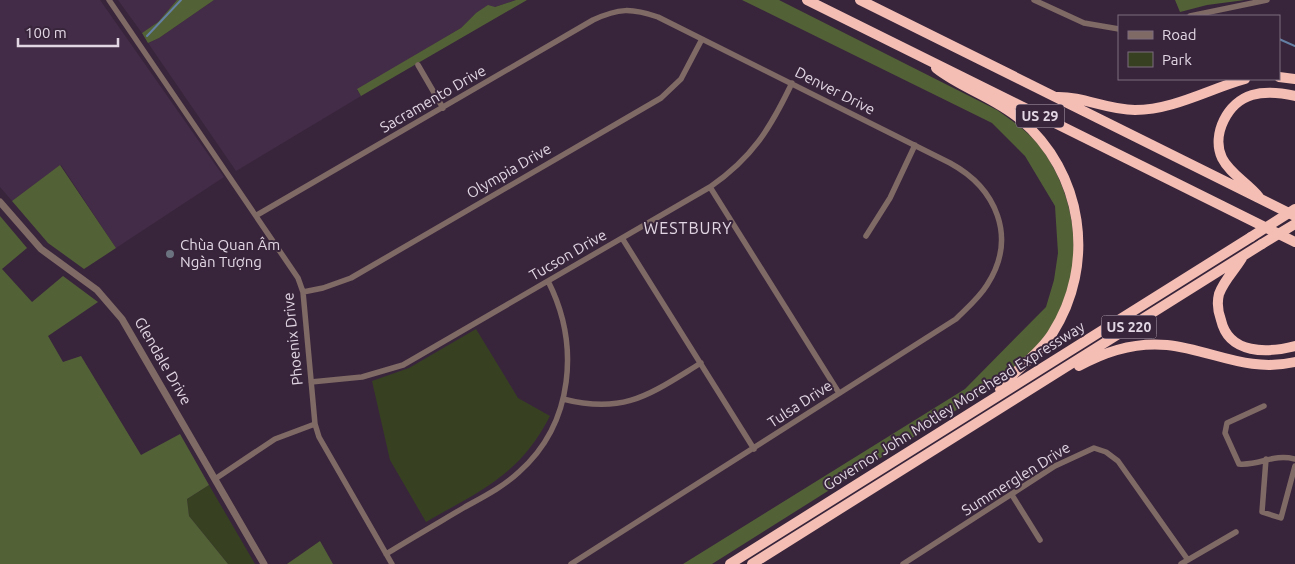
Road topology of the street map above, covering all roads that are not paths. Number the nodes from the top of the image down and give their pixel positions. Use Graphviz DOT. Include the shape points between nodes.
graph roads {
  1 [pos="109,0"];
  2 [pos="807,0"];
  3 [pos="860,0"];
  4 [pos="1034,0"];
  5 [pos="1265,0"];
  6 [pos="625,10"];
  7 [pos="1195,15"];
  8 [pos="1118,29"];
  9 [pos="702,40"];
  10 [pos="919,55"];
  11 [pos="418,65"];
  12 [pos="1280,77"];
  13 [pos="1295,79"];
  14 [pos="1242,80"];
  15 [pos="792,83"];
  16 [pos="1295,96"];
  17 [pos="1055,97"];
  18 [pos="443,108"];
  19 [pos="916,145"];
  20 [pos="710,187"];
  21 [pos="1260,198"];
  22 [pos="0,202"];
  23 [pos="1295,209"];
  24 [pos="257,215"];
  25 [pos="1295,216"];
  26 [pos="1295,224"];
  27 [pos="1001,233"];
  28 [pos="866,236"];
  29 [pos="622,238"];
  30 [pos="1294,242"];
  31 [pos="1243,256"];
  32 [pos="548,281"];
  33 [pos="303,292"];
  34 [pos="1295,346"];
  35 [pos="1295,362"];
  36 [pos="701,363"];
  37 [pos="310,382"];
  38 [pos="839,394"];
  39 [pos="994,398"];
  40 [pos="1016,398"];
  41 [pos="563,399"];
  42 [pos="1264,406"];
  43 [pos="315,424"];
  44 [pos="754,449"];
  45 [pos="1266,459"];
  46 [pos="1295,459"];
  47 [pos="1295,466"];
  48 [pos="215,479"];
  49 [pos="1012,495"];
  50 [pos="1236,532"];
  51 [pos="1040,540"];
  52 [pos="386,554"];
  53 [pos="1188,560"];
  54 [pos="264,564"];
  55 [pos="392,564"];
  56 [pos="571,564"];
  57 [pos="730,564"];
  58 [pos="752,564"];
  59 [pos="903,564"];
  60 [pos="1181,564"];
  1 -- 24 [label="street, Phoenix Drive"];
  2 -- 10 [label="highway, US 29"];
  3 -- 17 [label="highway, US 29"];
  4 -- 8 [label="street" via="1084,23"];
  5 -- 7 [label="street"];
  6 -- 9 [label="street, Denver Drive" via="639,10 658,17"];
  6 -- 18 [label="street, Sacramento Drive" via="593,20"];
  9 -- 15 [label="street, Denver Drive"];
  9 -- 33 [label="street, Olympia Drive" via="681,79 660,98 351,278"];
  10 -- 30 [label="highway, US 29"];
  10 -- 39 [label="highway" via="947,77 1006,108 1030,128 1058,163 1074,204 1079,249 1066,308 1044,345"];
  11 -- 18 [label="street"];
  12 -- 13 [label="highway"];
  14 -- 17 [label="highway" via="1171,105 1135,110 1115,109 1071,96"];
  15 -- 19 [label="street, Denver Drive"];
  15 -- 20 [label="street, Tucson Drive" via="762,140 737,167"];
  16 -- 21 [label="highway" via="1278,93 1252,95 1237,103 1225,117 1220,130 1218,143 1222,157 1230,170 1250,185"];
  17 -- 21 [label="highway, US 29"];
  18 -- 24 [label="street, Sacramento Drive"];
  19 -- 27 [label="street, Denver Drive" via="968,173 990,198 998,215"];
  19 -- 28 [label="street" via="890,198"];
  20 -- 29 [label="street, Tucson Drive"];
  20 -- 38 [label="street"];
  21 -- 25 [label="highway, US 29"];
  22 -- 48 [label="street, Glendale Drive" via="41,249 97,290 122,319"];
  23 -- 39 [label="highway, Governor John Motley Morehead Expressway / US 220, bridge"];
  24 -- 33 [label="street, Phoenix Drive" via="292,266"];
  26 -- 31 [label="highway, Governor John Motley Morehead Expressway / US 220, bridge"];
  27 -- 38 [label="street, Tulsa Drive" via="1001,252 995,270 976,299 956,319"];
  29 -- 32 [label="street, Tucson Drive"];
  29 -- 36 [label="street"];
  31 -- 34 [label="highway" via="1219,294 1222,325 1231,339 1251,350"];
  31 -- 40 [label="highway, Governor John Motley Morehead Expressway / US 220"];
  32 -- 37 [label="street, Tucson Drive" via="402,365 362,378"];
  32 -- 41 [label="street" via="563,316 568,348"];
  33 -- 37 [label="street, Phoenix Drive"];
  35 -- 40 [label="highway" via="1258,366 1169,346 1136,346 1094,358"];
  36 -- 41 [label="street" via="650,394 628,403 604,405"];
  36 -- 44 [label="street"];
  37 -- 43 [label="street, Phoenix Drive"];
  38 -- 44 [label="street, Tulsa Drive"];
  39 -- 57 [label="highway, Governor John Motley Morehead Expressway / US 220"];
  40 -- 58 [label="highway, Governor John Motley Morehead Expressway / US 220"];
  41 -- 52 [label="street" via="543,444 519,472"];
  42 -- 45 [label="street" via="1227,423 1225,433 1239,464 1249,465"];
  43 -- 48 [label="street" via="275,439"];
  43 -- 52 [label="street, Phoenix Drive" via="319,438"];
  44 -- 56 [label="street, Tulsa Drive"];
  45 -- 46 [label="street"];
  45 -- 47 [label="street" via="1262,512 1282,518"];
  48 -- 54 [label="street, Glendale Drive"];
  49 -- 51 [label="street"];
  49 -- 53 [label="street, Summerglen Drive" via="1076,456 1094,448 1106,452 1118,461"];
  49 -- 59 [label="street, Summerglen Drive"];
  50 -- 53 [label="street"];
  52 -- 55 [label="street, Phoenix Drive"];
  53 -- 60 [label="street"];
}
